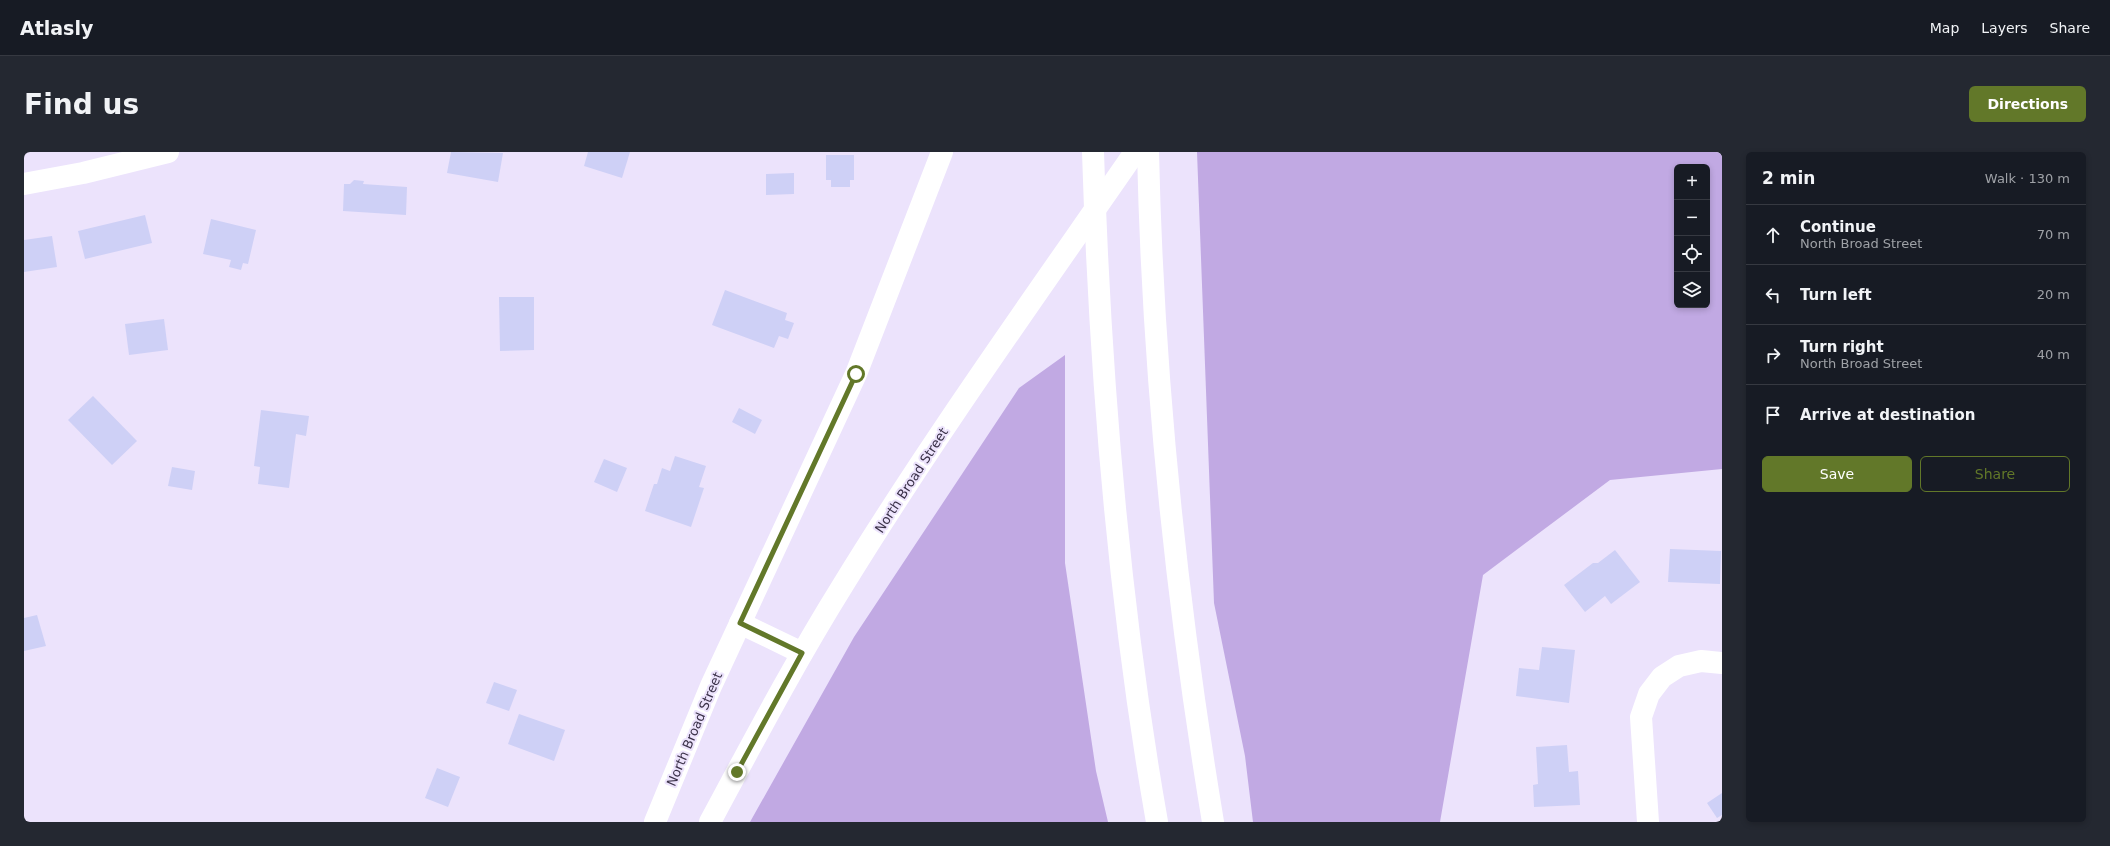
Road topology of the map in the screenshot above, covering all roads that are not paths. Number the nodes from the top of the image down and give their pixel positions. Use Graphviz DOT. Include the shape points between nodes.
graph roads {
  1 [pos="168,152"];
  2 [pos="942,152"];
  3 [pos="1093,152"];
  4 [pos="1135,152"];
  5 [pos="1148,152"];
  6 [pos="24,184"];
  7 [pos="740,623"];
  8 [pos="802,653"];
  9 [pos="1722,663"];
  10 [pos="656,822"];
  11 [pos="710,822"];
  12 [pos="1157,822"];
  13 [pos="1213,822"];
  14 [pos="1648,822"];
  1 -- 6 [label="main road"];
  2 -- 7 [label="main road, North Broad Street" via="856,374"];
  3 -- 12 [label="main road" via="1098,296 1111,476 1130,646"];
  4 -- 8 [label="main road, North Broad Street" via="901,495"];
  5 -- 13 [label="main road" via="1158,361 1171,522 1191,684"];
  7 -- 8 [label="main road"];
  7 -- 10 [label="main road, North Broad Street"];
  8 -- 11 [label="main road, North Broad Street"];
  9 -- 14 [label="main road" via="1701,661 1679,666 1662,677 1648,694 1641,717"];
}
